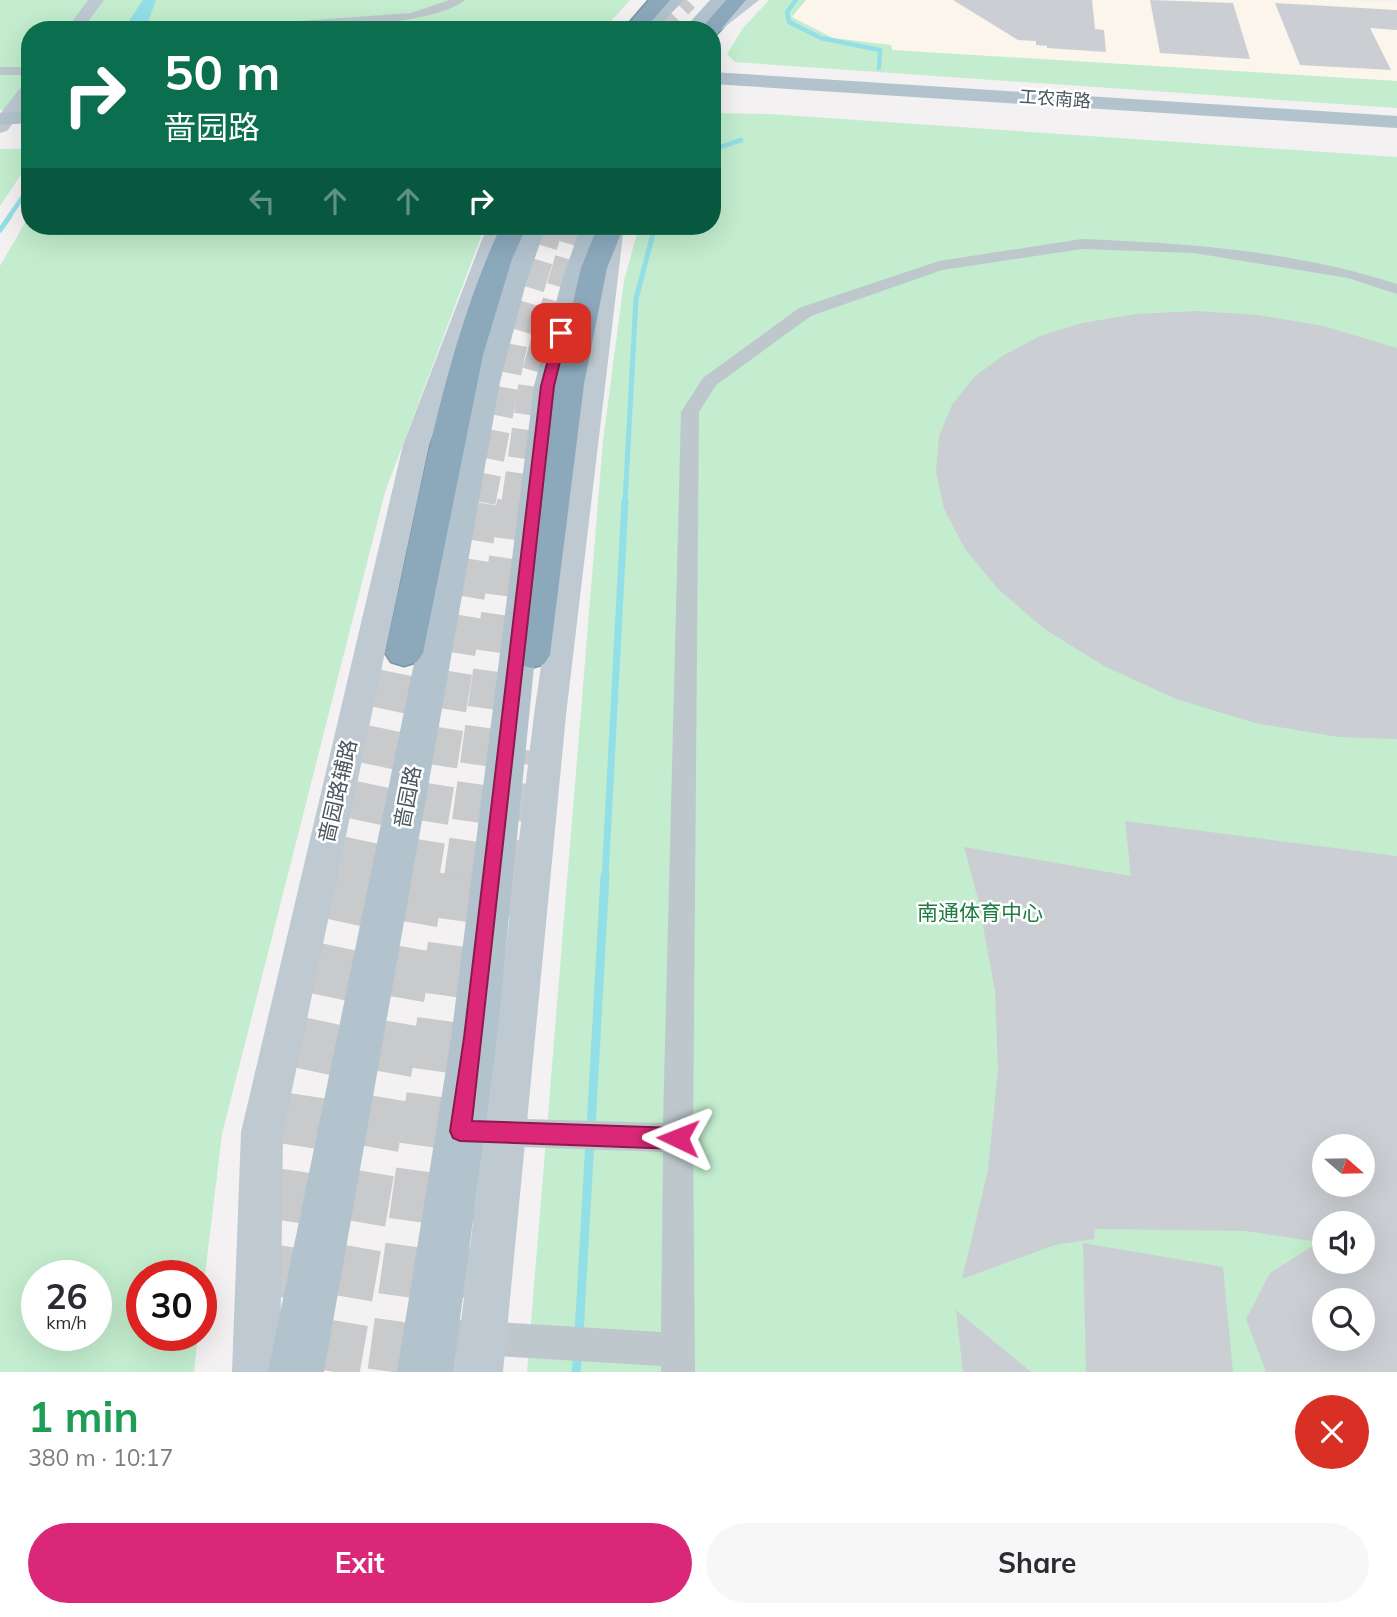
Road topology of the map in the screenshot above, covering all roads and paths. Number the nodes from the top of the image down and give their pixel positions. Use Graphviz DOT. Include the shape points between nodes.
graph roads {
  1 [pos="96,0"];
  2 [pos="459,0"];
  3 [pos="648,0"];
  4 [pos="660,0"];
  5 [pos="675,0"];
  6 [pos="720,0"];
  7 [pos="736,0"];
  8 [pos="751,0"];
  9 [pos="81,21"];
  10 [pos="349,21"];
  11 [pos="637,21"];
  12 [pos="640,21"];
  13 [pos="653,21"];
  14 [pos="700,21"];
  15 [pos="719,21"];
  16 [pos="721,23"];
  17 [pos="0,71"];
  18 [pos="21,71"];
  19 [pos="721,79"];
  20 [pos="721,97"];
  21 [pos="21,99"];
  22 [pos="21,119"];
  23 [pos="1397,122"];
  24 [pos="1,125"];
  25 [pos="21,131"];
  26 [pos="1397,140"];
  27 [pos="496,235"];
  28 [pos="510,235"];
  29 [pos="531,235"];
  30 [pos="590,235"];
  31 [pos="609,235"];
  32 [pos="612,235"];
  33 [pos="1397,289"];
  34 [pos="404,653"];
  35 [pos="531,655"];
  36 [pos="460,1131"];
  37 [pos="505,1132"];
  38 [pos="678,1138"];
  39 [pos="483,1337"];
  40 [pos="427,1354"];
  41 [pos="678,1361"];
  42 [pos="256,1372"];
  43 [pos="296,1372"];
  44 [pos="479,1372"];
  1 -- 9 [label="street"];
  2 -- 10 [label="street" via="412,17"];
  3 -- 11 [label="street"];
  4 -- 12 [label="highway"];
  5 -- 13 [label="main road"];
  6 -- 14 [label="main road"];
  7 -- 15 [label="highway"];
  8 -- 16 [label="street"];
  17 -- 18 [label="street"];
  19 -- 23 [label="main road, 工农南路"];
  20 -- 26 [label="main road, 工农南路"];
  21 -- 24 [label="street"];
  22 -- 24 [label="main road"];
  24 -- 25 [label="main road"];
  27 -- 42 [label="street, 啬园路辅路" via="416,445 262,1132"];
  28 -- 34 [label="highway" via="468,355"];
  29 -- 43 [label="main road, 啬园路" via="486,382"];
  30 -- 36 [label="main road" via="548,386"];
  31 -- 35 [label="highway" via="594,268 569,384"];
  32 -- 37 [label="street" via="550,715"];
  33 -- 38 [label="street" via="1351,274 1194,248 1082,244 939,266 805,312 709,382 690,412"];
  36 -- 37 [label="street"];
  36 -- 40 [label="main road"];
  37 -- 38 [label="street"];
  37 -- 39 [label="street"];
  38 -- 41 [label="street"];
  39 -- 40 [label="street"];
  39 -- 41 [label="street"];
  39 -- 44 [label="street"];
}
